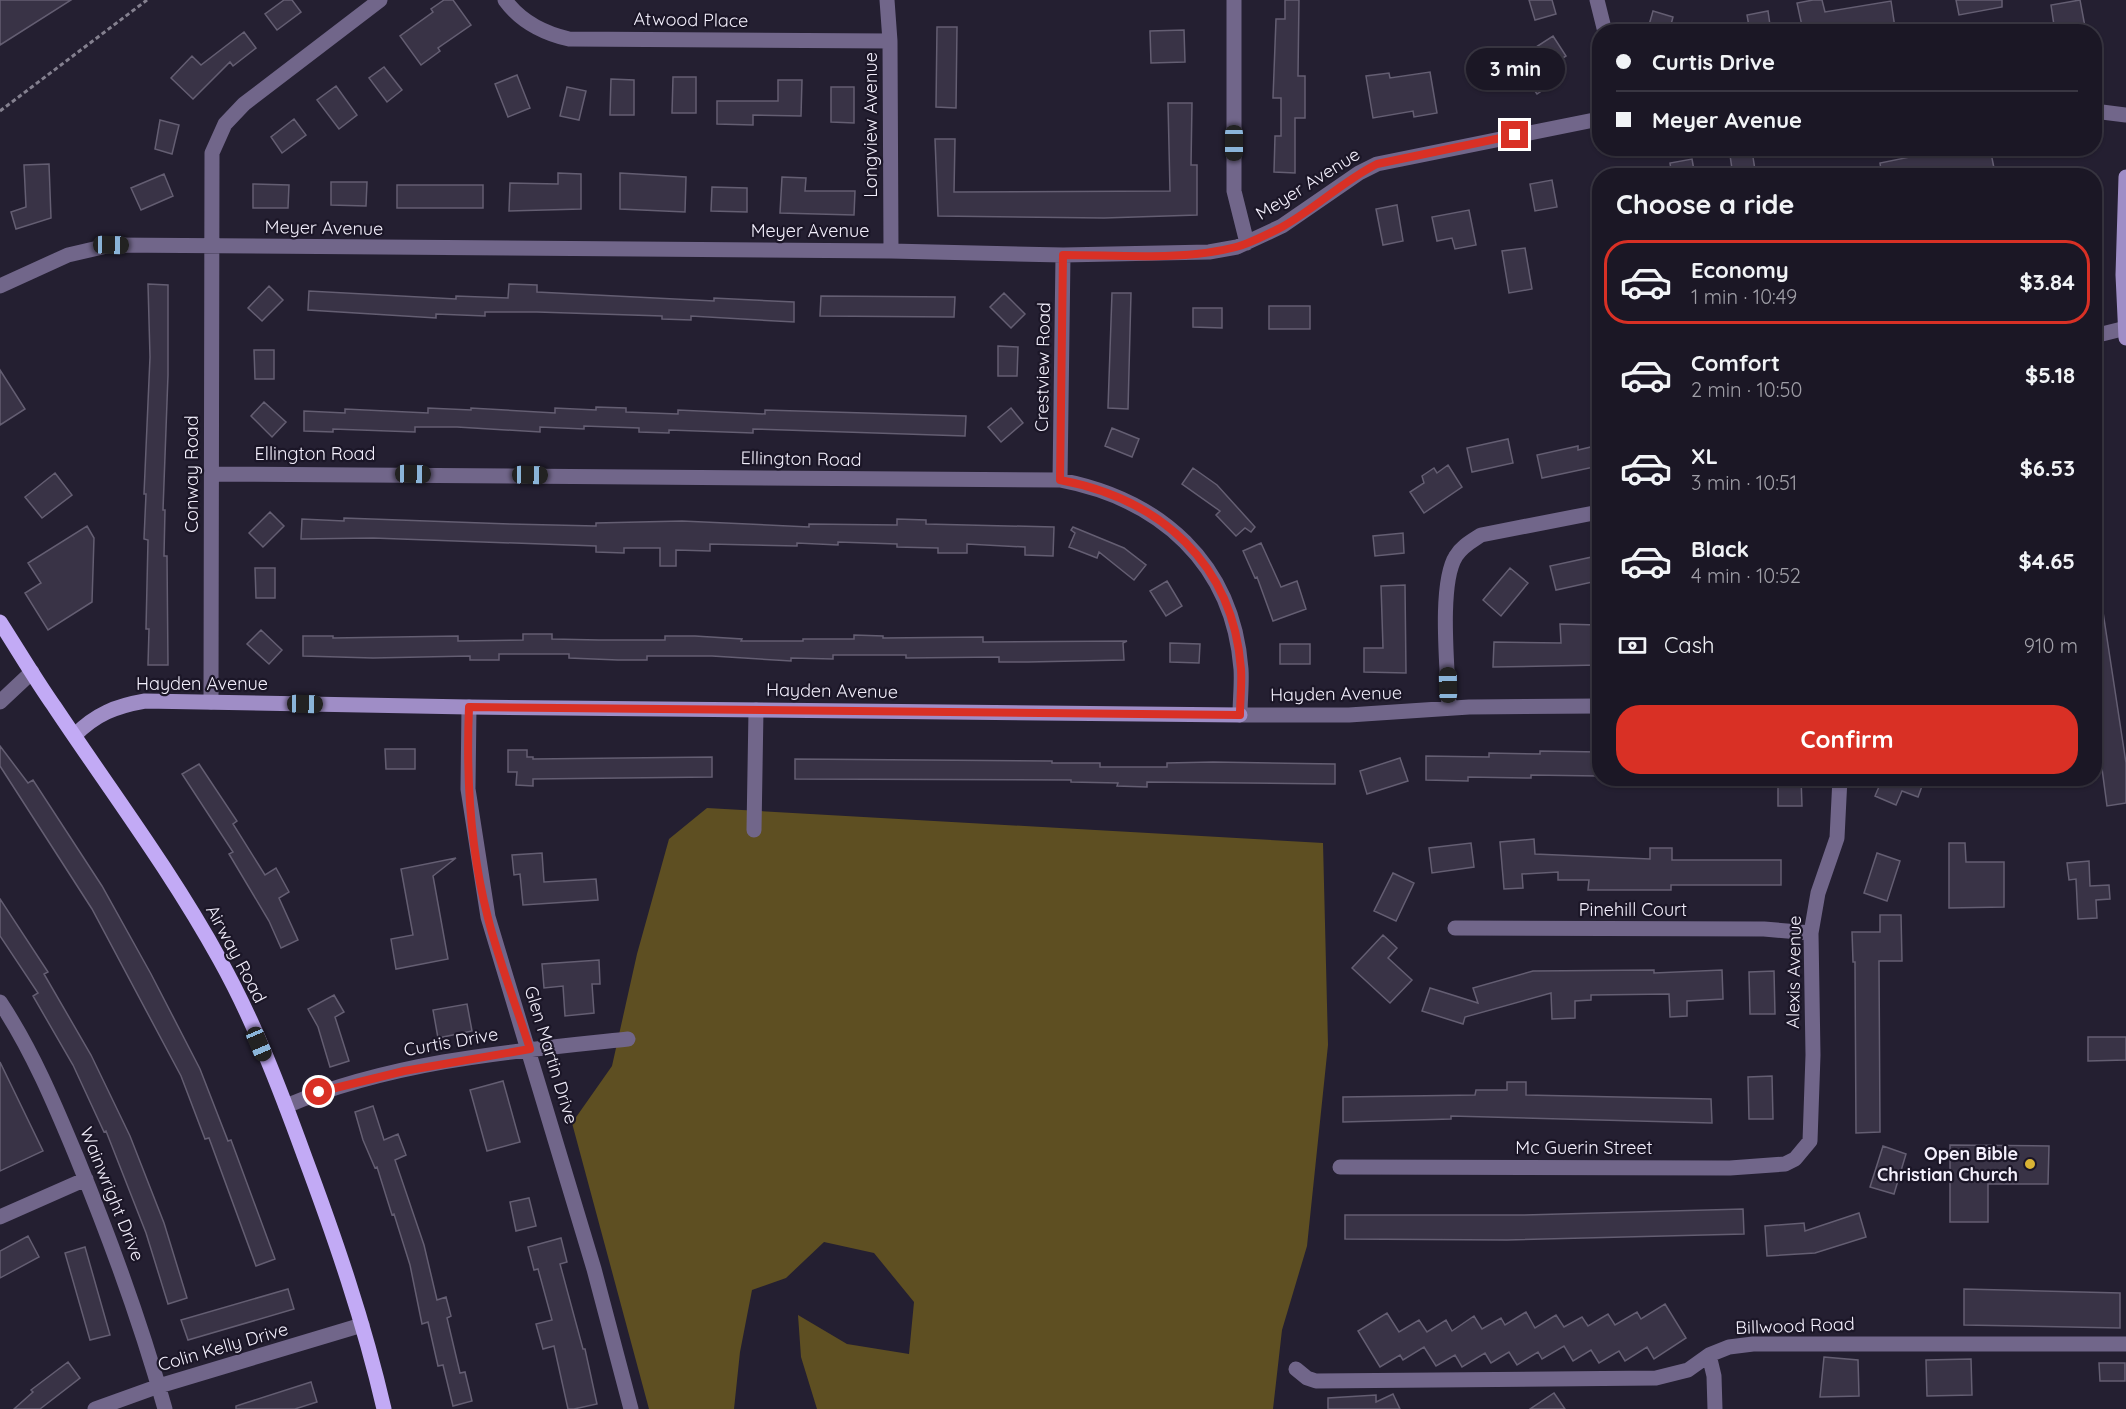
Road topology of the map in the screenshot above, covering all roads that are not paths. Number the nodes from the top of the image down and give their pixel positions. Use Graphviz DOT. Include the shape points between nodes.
graph roads {
  1 [pos="380,0"];
  2 [pos="505,0"];
  3 [pos="887,0"];
  4 [pos="1234,0"];
  5 [pos="1597,0"];
  6 [pos="1603,24"];
  7 [pos="890,41"];
  8 [pos="2102,112"];
  9 [pos="2126,115"];
  10 [pos="1592,120"];
  11 [pos="2126,177"];
  12 [pos="1247,243"];
  13 [pos="211,246"];
  14 [pos="891,250"];
  15 [pos="1063,255"];
  16 [pos="0,286"];
  17 [pos="2126,332"];
  18 [pos="2102,335"];
  19 [pos="212,474"];
  20 [pos="1060,480"];
  21 [pos="1592,513"];
  22 [pos="0,622"];
  23 [pos="32,672"];
  24 [pos="0,702"];
  25 [pos="211,702"];
  26 [pos="1592,706"];
  27 [pos="469,707"];
  28 [pos="1449,708"];
  29 [pos="756,710"];
  30 [pos="1240,715"];
  31 [pos="75,735"];
  32 [pos="1840,786"];
  33 [pos="754,830"];
  34 [pos="1455,928"];
  35 [pos="1811,933"];
  36 [pos="0,1002"];
  37 [pos="628,1039"];
  38 [pos="530,1049"];
  39 [pos="286,1106"];
  40 [pos="1810,1134"];
  41 [pos="1340,1167"];
  42 [pos="86,1179"];
  43 [pos="0,1217"];
  44 [pos="362,1325"];
  45 [pos="2126,1344"];
  46 [pos="1709,1355"];
  47 [pos="1296,1369"];
  48 [pos="159,1386"];
  49 [pos="95,1409"];
  50 [pos="165,1409"];
  51 [pos="384,1409"];
  52 [pos="631,1409"];
  53 [pos="1715,1409"];
  1 -- 13 [label="street, Conway Road" via="244,104 225,124 212,153"];
  2 -- 7 [label="street, Atwood Place" via="536,28 569,39"];
  3 -- 7 [label="street, Longview Avenue"];
  4 -- 12 [label="street" via="1234,191"];
  5 -- 6 [label="street"];
  7 -- 14 [label="street, Longview Avenue"];
  8 -- 9 [label="street"];
  10 -- 12 [label="street, Meyer Avenue" via="1377,164 1282,226"];
  11 -- 17 [label="street"];
  12 -- 15 [label="street, Meyer Avenue" via="1209,252"];
  13 -- 14 [label="street, Meyer Avenue"];
  13 -- 16 [label="street, Meyer Avenue" via="89,248"];
  13 -- 19 [label="street, Conway Road"];
  14 -- 15 [label="street, Meyer Avenue"];
  15 -- 20 [label="street, Crestview Road"];
  17 -- 18 [label="street"];
  19 -- 20 [label="street, Ellington Road"];
  19 -- 25 [label="street, Conway Road"];
  20 -- 30 [label="street, Ellington Road" via="1111,493 1137,505 1161,519 1193,550 1225,600 1236,634 1241,670"];
  21 -- 28 [label="street" via="1481,535 1456,556 1448,578"];
  22 -- 23 [label="main road, Airway Road"];
  23 -- 24 [label="street"];
  23 -- 31 [label="main road, Airway Road"];
  25 -- 27 [label="street, Hayden Avenue"];
  25 -- 31 [label="street, Hayden Avenue" via="126,704 91,719"];
  26 -- 28 [label="street, Hayden Avenue"];
  27 -- 29 [label="street, Hayden Avenue"];
  27 -- 38 [label="street, Glen Martin Drive" via="468,789 481,883"];
  28 -- 30 [label="street, Hayden Avenue" via="1348,715"];
  29 -- 30 [label="street, Hayden Avenue"];
  29 -- 33 [label="street"];
  31 -- 39 [label="main road, Airway Road" via="194,914 241,1003"];
  32 -- 35 [label="street, Alexis Avenue" via="1837,838 1818,893"];
  34 -- 35 [label="street, Pinehill Court" via="1764,929"];
  35 -- 40 [label="street, Alexis Avenue"];
  36 -- 42 [label="street, Wainwright Drive" via="28,1050"];
  37 -- 38 [label="street, Curtis Drive"];
  38 -- 39 [label="street, Curtis Drive" via="381,1076 319,1092"];
  38 -- 52 [label="street, Glen Martin Drive"];
  39 -- 44 [label="main road, Airway Road"];
  40 -- 41 [label="street, Mc Guerin Street" via="1810,1141 1795,1159 1774,1166"];
  42 -- 43 [label="street"];
  42 -- 48 [label="street, Wainwright Drive" via="125,1278"];
  44 -- 48 [label="street, Colin Kelly Drive"];
  44 -- 51 [label="main road, Airway Road"];
  45 -- 46 [label="street, Billwood Road" via="1753,1344"];
  46 -- 47 [label="street, Billwood Road" via="1688,1370 1656,1378 1316,1381"];
  46 -- 53 [label="street"];
  48 -- 49 [label="street, Colin Kelly Drive"];
  48 -- 50 [label="street, Wainwright Drive"];
}
